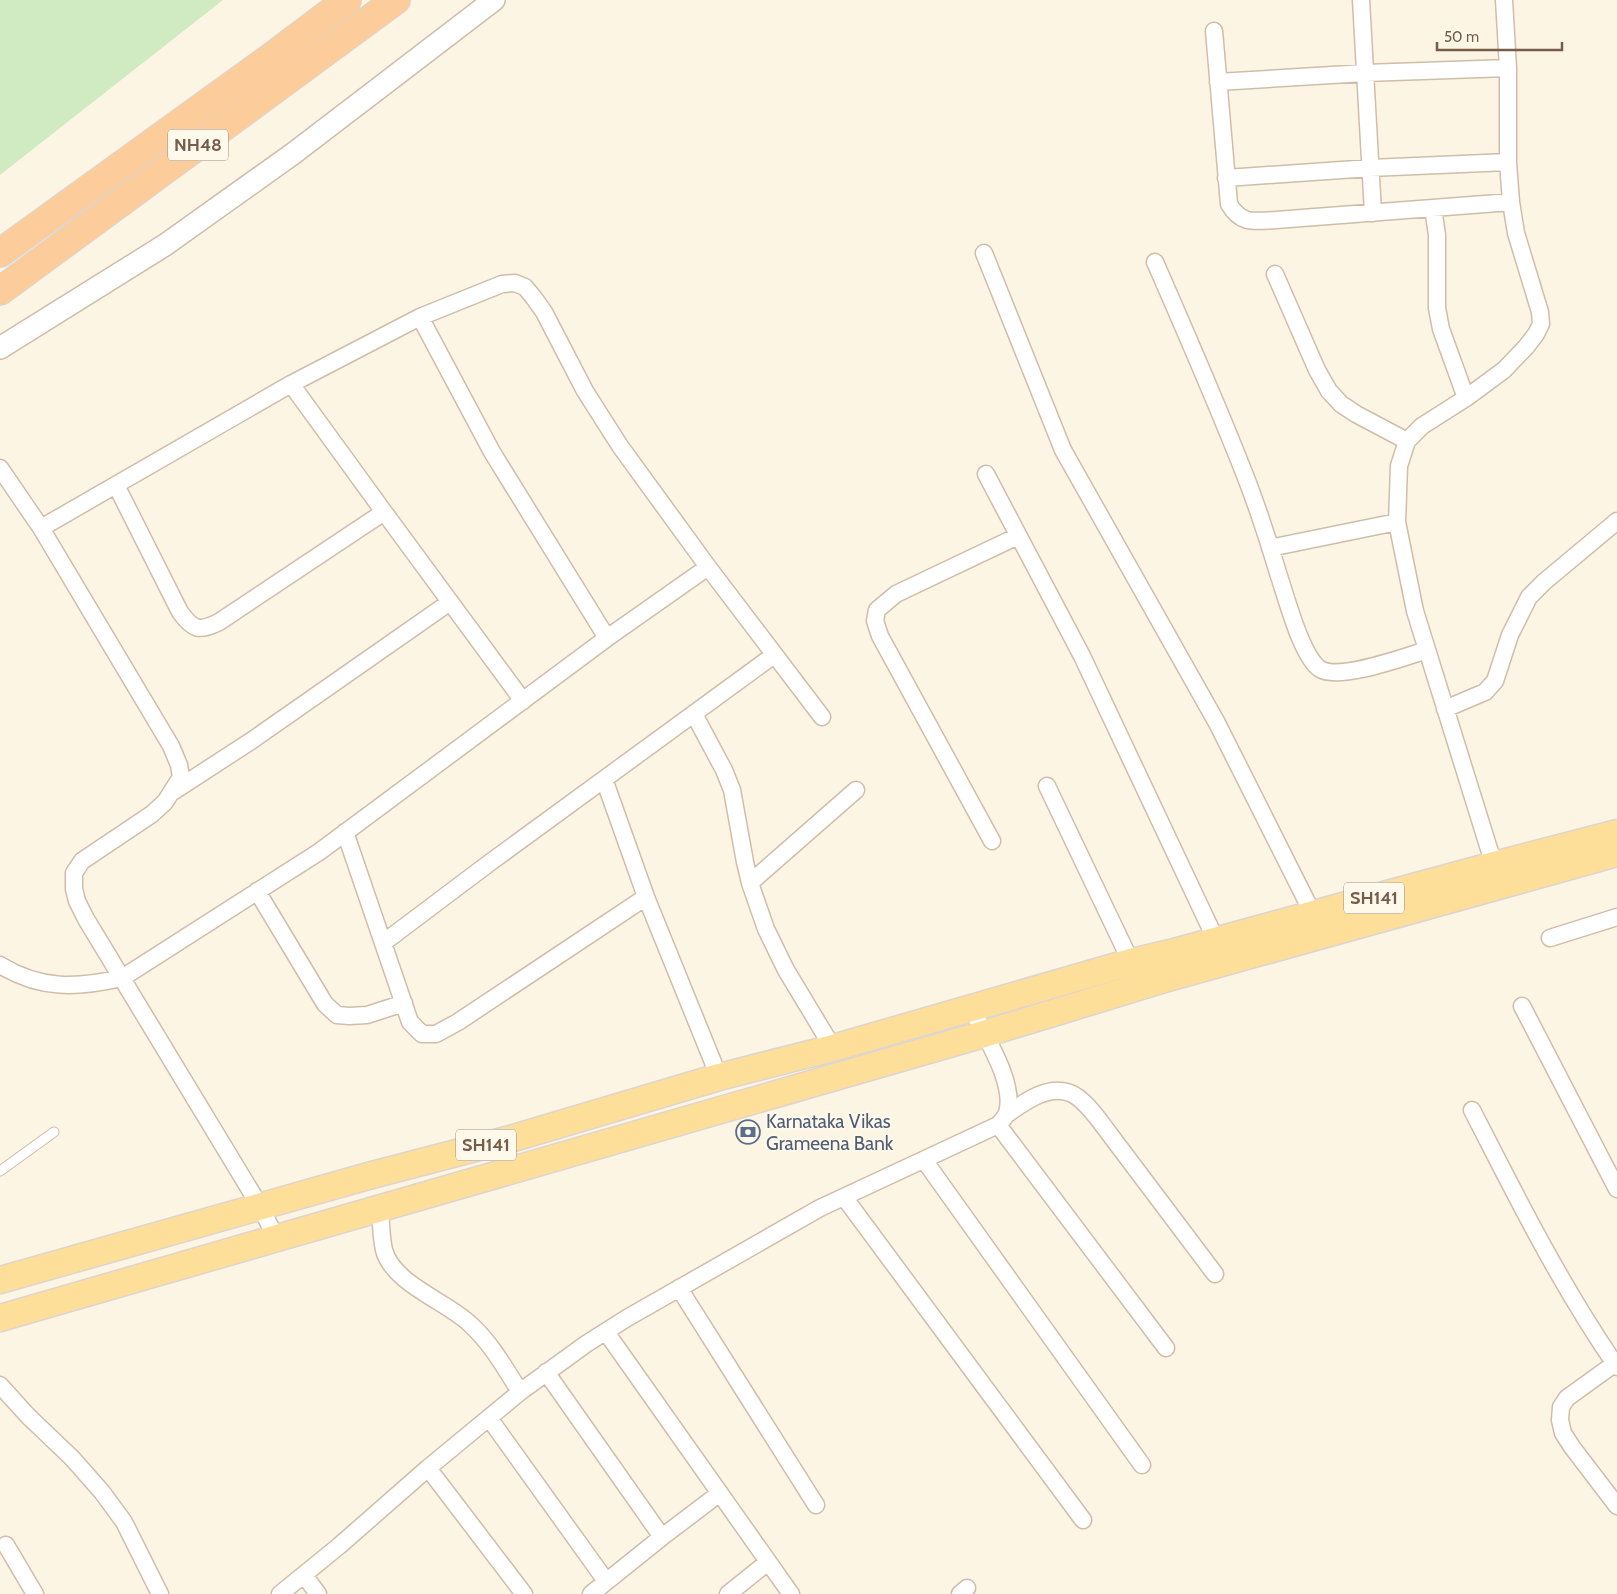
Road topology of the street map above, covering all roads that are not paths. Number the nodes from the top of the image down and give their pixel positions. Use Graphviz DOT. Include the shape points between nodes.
graph roads {
  1 [pos="347,0"];
  2 [pos="396,0"];
  3 [pos="494,0"];
  4 [pos="1361,0"];
  5 [pos="1504,0"];
  6 [pos="1214,31"];
  7 [pos="1508,68"];
  8 [pos="1365,73"];
  9 [pos="1218,82"];
  10 [pos="1508,162"];
  11 [pos="1370,168"];
  12 [pos="1226,178"];
  13 [pos="1510,202"];
  14 [pos="1433,208"];
  15 [pos="1372,213"];
  16 [pos="0,252"];
  17 [pos="984,253"];
  18 [pos="1155,262"];
  19 [pos="1276,274"];
  20 [pos="0,291"];
  21 [pos="420,317"];
  22 [pos="0,348"];
  23 [pos="291,384"];
  24 [pos="1466,398"];
  25 [pos="1407,441"];
  26 [pos="0,468"];
  27 [pos="986,474"];
  28 [pos="116,485"];
  29 [pos="384,512"];
  30 [pos="1617,520"];
  31 [pos="1397,522"];
  32 [pos="41,528"];
  33 [pos="1018,536"];
  34 [pos="1270,548"];
  35 [pos="708,567"];
  36 [pos="450,602"];
  37 [pos="607,638"];
  38 [pos="1427,650"];
  39 [pos="774,655"];
  40 [pos="523,701"];
  41 [pos="1445,709"];
  42 [pos="694,714"];
  43 [pos="822,717"];
  44 [pos="604,779"];
  45 [pos="1046,786"];
  46 [pos="856,790"];
  47 [pos="172,792"];
  48 [pos="345,832"];
  49 [pos="1617,833"];
  50 [pos="992,841"];
  51 [pos="1617,853"];
  52 [pos="1494,865"];
  53 [pos="750,883"];
  54 [pos="257,892"];
  55 [pos="646,897"];
  56 [pos="1313,914"];
  57 [pos="1617,917"];
  58 [pos="1550,938"];
  59 [pos="1216,940"];
  60 [pos="383,943"];
  61 [pos="1131,962"];
  62 [pos="0,965"];
  63 [pos="122,978"];
  64 [pos="404,1003"];
  65 [pos="1522,1006"];
  66 [pos="972,1009"];
  67 [pos="984,1034"];
  68 [pos="833,1048"];
  69 [pos="719,1077"];
  70 [pos="1472,1110"];
  71 [pos="1002,1120"];
  72 [pos="54,1132"];
  73 [pos="924,1160"];
  74 [pos="0,1171"];
  75 [pos="1617,1189"];
  76 [pos="844,1197"];
  77 [pos="261,1208"];
  78 [pos="380,1208"];
  79 [pos="276,1238"];
  80 [pos="1215,1274"];
  81 [pos="0,1280"];
  82 [pos="679,1288"];
  83 [pos="0,1318"];
  84 [pos="606,1332"];
  85 [pos="1166,1348"];
  86 [pos="1616,1364"];
  87 [pos="546,1372"];
  88 [pos="0,1385"];
  89 [pos="520,1392"];
  90 [pos="489,1418"];
  91 [pos="1142,1465"];
  92 [pos="428,1468"];
  93 [pos="720,1494"];
  94 [pos="816,1505"];
  95 [pos="1617,1506"];
  96 [pos="1083,1520"];
  97 [pos="662,1537"];
  98 [pos="6,1545"];
  99 [pos="768,1562"];
  100 [pos="304,1575"];
  101 [pos="606,1581"];
  102 [pos="35,1594"];
  103 [pos="160,1594"];
  104 [pos="280,1594"];
  105 [pos="318,1594"];
  106 [pos="524,1594"];
  107 [pos="591,1594"];
  108 [pos="728,1594"];
  109 [pos="791,1594"];
  1 -- 16 [label="highway, NH48"];
  2 -- 20 [label="highway, NH48"];
  3 -- 22 [label="street" via="294,153 165,245"];
  4 -- 8 [label="street"];
  5 -- 7 [label="street"];
  6 -- 9 [label="street"];
  7 -- 8 [label="street"];
  7 -- 10 [label="street"];
  8 -- 9 [label="street"];
  8 -- 11 [label="street"];
  9 -- 12 [label="street"];
  10 -- 11 [label="street"];
  10 -- 13 [label="street"];
  11 -- 12 [label="street"];
  11 -- 15 [label="street"];
  12 -- 15 [label="street" via="1229,204 1235,214 1252,221"];
  13 -- 14 [label="street"];
  13 -- 24 [label="street" via="1541,324 1526,348 1504,370"];
  14 -- 15 [label="street"];
  14 -- 24 [label="street" via="1437,235 1437,308 1441,329"];
  17 -- 56 [label="street" via="1064,450 1216,723"];
  18 -- 34 [label="street" via="1249,485"];
  19 -- 25 [label="street" via="1329,391 1356,414"];
  21 -- 23 [label="street"];
  21 -- 35 [label="street" via="502,284 515,283 526,288 544,312 585,391 620,446"];
  21 -- 37 [label="street" via="492,452"];
  23 -- 28 [label="street"];
  23 -- 29 [label="street"];
  24 -- 25 [label="street" via="1422,426"];
  25 -- 31 [label="street" via="1400,466"];
  26 -- 32 [label="street"];
  27 -- 33 [label="street"];
  28 -- 29 [label="street" via="180,612 188,624 198,629 219,622"];
  28 -- 32 [label="street"];
  29 -- 36 [label="street"];
  30 -- 41 [label="street" via="1529,596 1510,635 1495,681 1485,692"];
  31 -- 34 [label="street"];
  31 -- 38 [label="street"];
  32 -- 47 [label="street" via="171,746 180,765 180,778"];
  33 -- 50 [label="street" via="896,594 877,610 875,621 887,649"];
  33 -- 59 [label="street" via="1082,656"];
  34 -- 38 [label="street" via="1311,661 1322,670 1334,673 1354,671"];
  35 -- 37 [label="street"];
  35 -- 39 [label="street"];
  36 -- 40 [label="street"];
  36 -- 47 [label="street" via="252,741"];
  37 -- 40 [label="street"];
  38 -- 41 [label="street"];
  39 -- 42 [label="street"];
  39 -- 43 [label="street"];
  40 -- 48 [label="street"];
  41 -- 52 [label="street"];
  42 -- 44 [label="street"];
  42 -- 53 [label="street" via="732,790"];
  44 -- 55 [label="street"];
  44 -- 60 [label="street"];
  45 -- 61 [label="street"];
  46 -- 53 [label="street"];
  47 -- 63 [label="street" via="152,814 82,861 74,873 77,901"];
  48 -- 54 [label="street"];
  48 -- 60 [label="street"];
  49 -- 52 [label="main road, SH141"];
  51 -- 67 [label="main road, SH141"];
  52 -- 56 [label="main road, SH141"];
  53 -- 68 [label="street" via="766,929 786,970"];
  54 -- 63 [label="street"];
  54 -- 64 [label="street" via="325,1004 337,1015 367,1016"];
  55 -- 64 [label="street" via="436,1034 422,1034 410,1022"];
  55 -- 69 [label="street"];
  56 -- 59 [label="main road, SH141"];
  57 -- 58 [label="street"];
  59 -- 61 [label="main road, SH141"];
  60 -- 64 [label="street"];
  61 -- 66 [label="main road"];
  62 -- 63 [label="street" via="37,983 100,983"];
  63 -- 77 [label="street"];
  65 -- 75 [label="street"];
  66 -- 67 [label="street"];
  66 -- 68 [label="main road, SH141"];
  67 -- 71 [label="street" via="1006,1078 1009,1099"];
  67 -- 78 [label="main road"];
  68 -- 69 [label="main road, SH141"];
  69 -- 77 [label="main road, SH141"];
  70 -- 86 [label="street" via="1558,1273"];
  71 -- 73 [label="street"];
  71 -- 80 [label="street" via="1035,1096 1057,1091 1070,1093 1080,1100 1108,1132"];
  71 -- 85 [label="street"];
  72 -- 74 [label="lane"];
  73 -- 76 [label="street"];
  73 -- 91 [label="street"];
  76 -- 82 [label="street"];
  76 -- 96 [label="street"];
  77 -- 79 [label="street"];
  77 -- 81 [label="main road, SH141"];
  78 -- 79 [label="main road"];
  78 -- 89 [label="street" via="381,1234 390,1263 408,1281 470,1323"];
  79 -- 83 [label="main road"];
  82 -- 84 [label="street"];
  82 -- 94 [label="street"];
  84 -- 87 [label="street"];
  84 -- 93 [label="street"];
  86 -- 95 [label="street" via="1567,1398 1561,1407 1560,1420 1572,1447"];
  87 -- 89 [label="street"];
  87 -- 97 [label="street"];
  88 -- 103 [label="street" via="102,1492 124,1522"];
  89 -- 90 [label="street"];
  90 -- 92 [label="street"];
  90 -- 101 [label="street"];
  92 -- 100 [label="street"];
  92 -- 106 [label="street"];
  93 -- 97 [label="street"];
  93 -- 99 [label="street"];
  97 -- 101 [label="street"];
  98 -- 102 [label="street"];
  99 -- 108 [label="street"];
  99 -- 109 [label="street"];
  100 -- 104 [label="street"];
  100 -- 105 [label="street"];
  101 -- 107 [label="street"];
}
